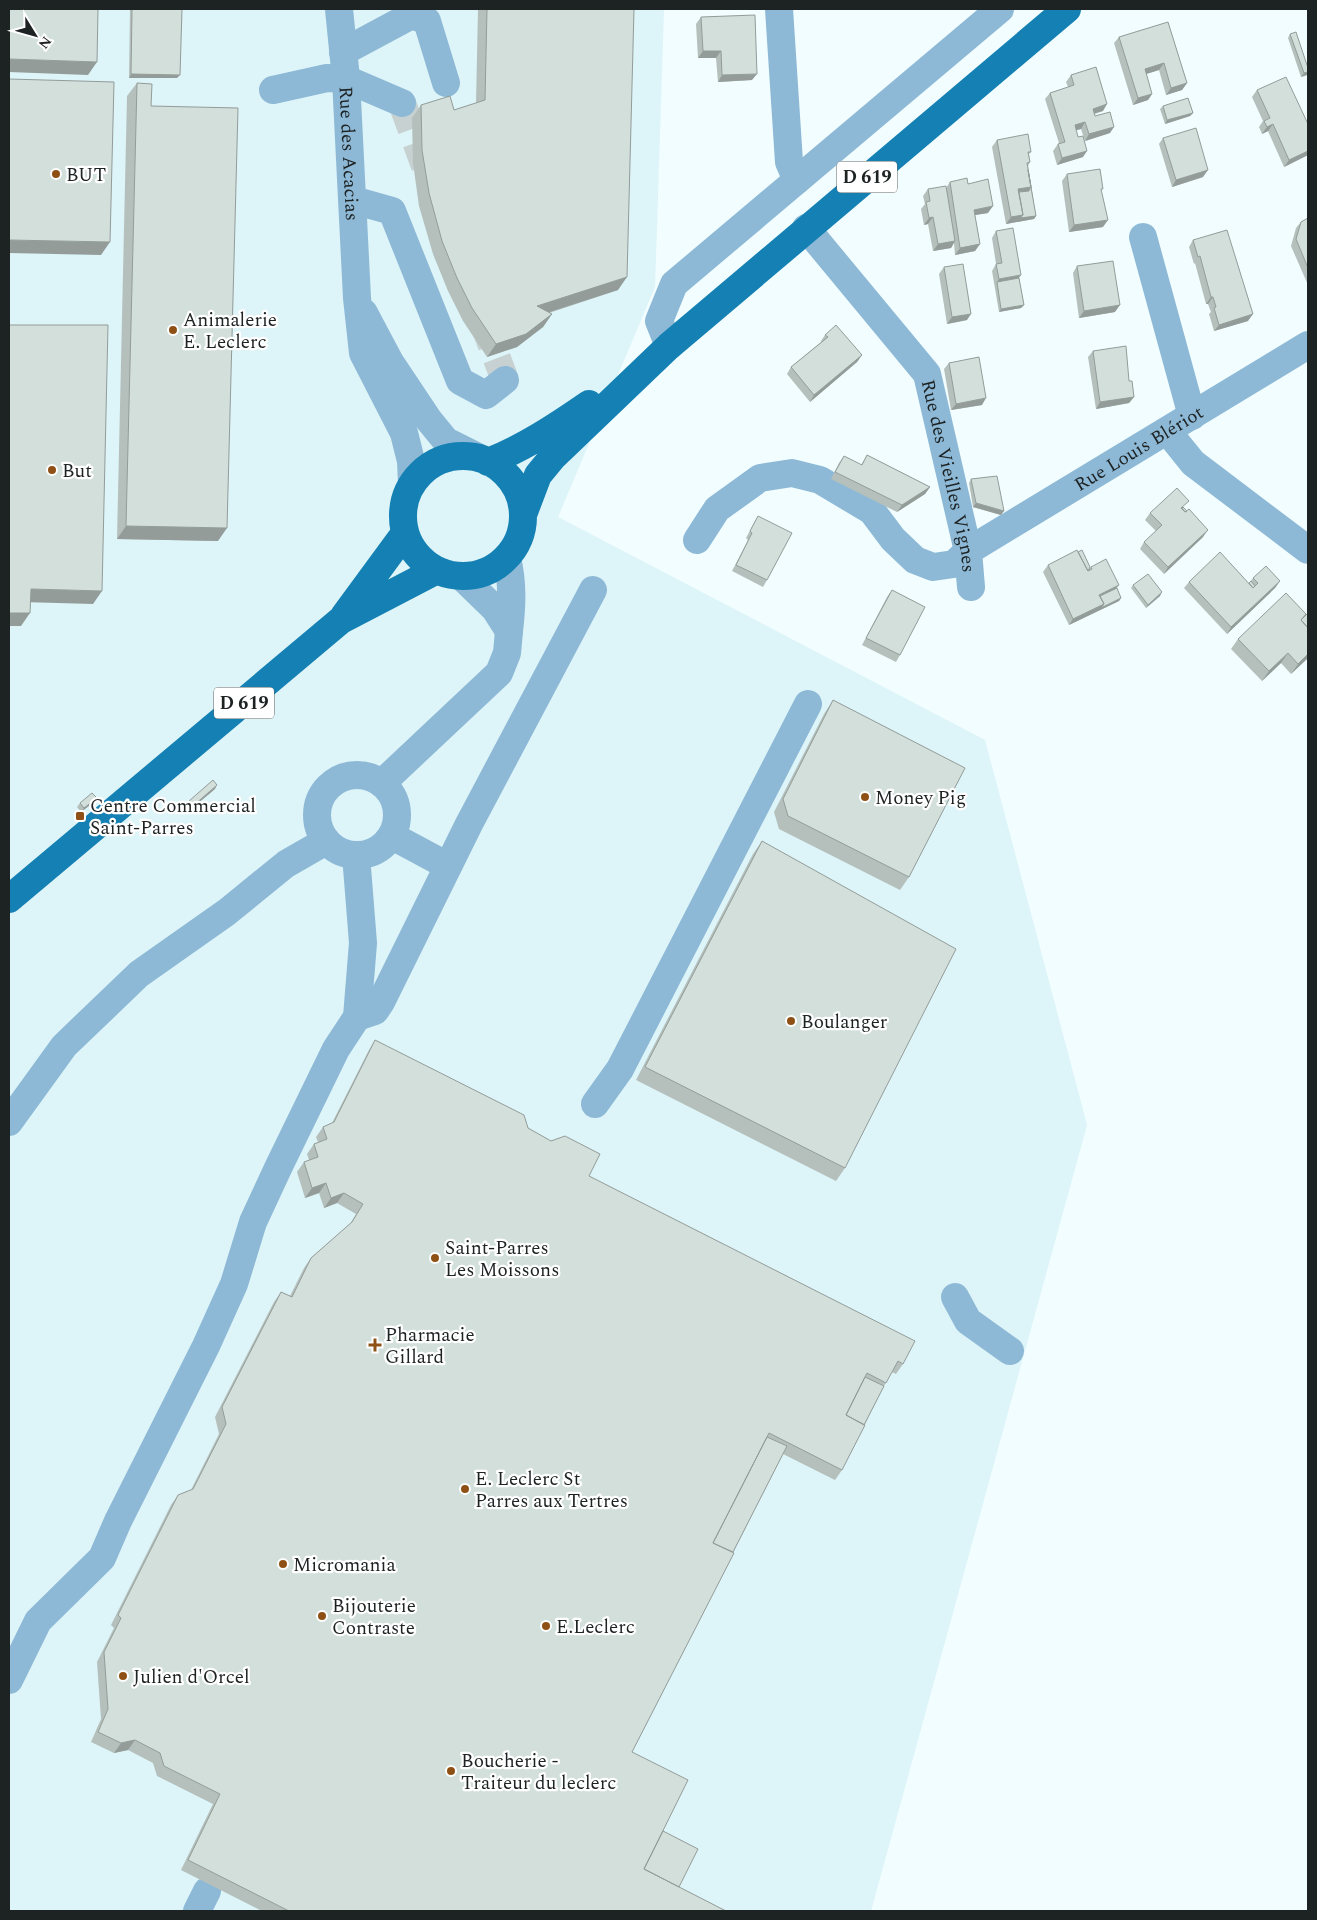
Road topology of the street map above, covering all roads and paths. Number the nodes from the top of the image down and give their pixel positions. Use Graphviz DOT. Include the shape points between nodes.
graph roads {
  1 [pos="339,9"];
  2 [pos="780,9"];
  3 [pos="1000,9"];
  4 [pos="1067,9"];
  5 [pos="391,18"];
  6 [pos="343,52"];
  7 [pos="346,79"];
  8 [pos="446,83"];
  9 [pos="273,90"];
  10 [pos="402,103"];
  11 [pos="797,180"];
  12 [pos="353,200"];
  13 [pos="806,228"];
  14 [pos="1143,236"];
  15 [pos="357,298"];
  16 [pos="1308,345"];
  17 [pos="669,346"];
  18 [pos="505,380"];
  19 [pos="1192,416"];
  20 [pos="1168,432"];
  21 [pos="483,459"];
  22 [pos="412,484"];
  23 [pos="524,512"];
  24 [pos="405,533"];
  25 [pos="697,540"];
  26 [pos="1308,550"];
  27 [pos="968,551"];
  28 [pos="507,558"];
  29 [pos="449,573"];
  30 [pos="971,587"];
  31 [pos="593,590"];
  32 [pos="341,620"];
  33 [pos="509,631"];
  34 [pos="808,704"];
  35 [pos="382,783"];
  36 [pos="392,836"];
  37 [pos="326,841"];
  38 [pos="356,855"];
  39 [pos="448,866"];
  40 [pos="9,899"];
  41 [pos="357,1017"];
  42 [pos="595,1104"];
  43 [pos="9,1122"];
  44 [pos="955,1297"];
  45 [pos="1010,1351"];
  46 [pos="9,1680"];
  1 -- 6 [label="street, Rue des Acacias"];
  2 -- 11 [label="street" via="789,162"];
  3 -- 11 [label="street"];
  4 -- 13 [label="main road, D 619"];
  5 -- 6 [label="street"];
  5 -- 8 [label="street" via="412,15 427,21"];
  6 -- 7 [label="street, Rue des Acacias"];
  7 -- 9 [label="street" via="327,78"];
  7 -- 10 [label="street"];
  7 -- 12 [label="street, Rue des Acacias"];
  11 -- 17 [label="street" via="674,284 659,321"];
  12 -- 15 [label="street, Rue des Acacias"];
  12 -- 18 [label="street" via="392,211 460,381 486,395"];
  13 -- 17 [label="main road, D 619"];
  13 -- 27 [label="street, Rue des Vieilles Vignes" via="927,374"];
  14 -- 19 [label="street"];
  15 -- 21 [label="street, Rue des Acacias" via="390,362 428,419 446,441"];
  15 -- 22 [label="street, Rue des Acacias" via="364,353 404,433 411,461"];
  16 -- 19 [label="street, Rue Louis Blériot"];
  17 -- 21 [label="main road, D 619" via="565,421 507,455"];
  17 -- 23 [label="main road, D 619" via="552,458 538,475"];
  19 -- 20 [label="street, Rue Louis Blériot"];
  20 -- 26 [label="street" via="1193,462"];
  20 -- 27 [label="street, Rue Louis Blériot"];
  21 -- 22 [label="main road" via="453,456 430,466"];
  21 -- 23 [label="main road" via="500,468 517,488"];
  22 -- 24 [label="main road" via="404,508"];
  23 -- 28 [label="main road" via="520,536"];
  24 -- 29 [label="main road" via="417,555"];
  24 -- 32 [label="main road, D 619"];
  25 -- 27 [label="street, Rue Louis Blériot" via="717,509 760,478 792,473 820,480 872,511 914,560 934,567 954,564"];
  27 -- 30 [label="street, Rue des Vieilles Vignes"];
  28 -- 29 [label="main road" via="486,572"];
  28 -- 33 [label="street" via="512,602"];
  29 -- 32 [label="main road, D 619"];
  29 -- 33 [label="street" via="495,609"];
  31 -- 39 [label="street"];
  32 -- 40 [label="main road, D 619"];
  33 -- 35 [label="street" via="507,653 499,673"];
  34 -- 42 [label="street" via="620,1070"];
  35 -- 36 [label="street" via="396,808"];
  35 -- 37 [label="street" via="365,775 350,775 326,788 316,810 317,824"];
  36 -- 38 [label="street" via="370,853"];
  36 -- 39 [label="street"];
  37 -- 38 [label="street" via="342,852"];
  37 -- 43 [label="street" via="286,864 227,912 139,974 64,1046"];
  38 -- 41 [label="street" via="363,943"];
  39 -- 41 [label="street" via="412,944 375,1011"];
  41 -- 46 [label="street" via="336,1049 279,1166 253,1222 234,1284 102,1558 38,1621"];
  44 -- 45 [label="street" via="968,1321"];
}
